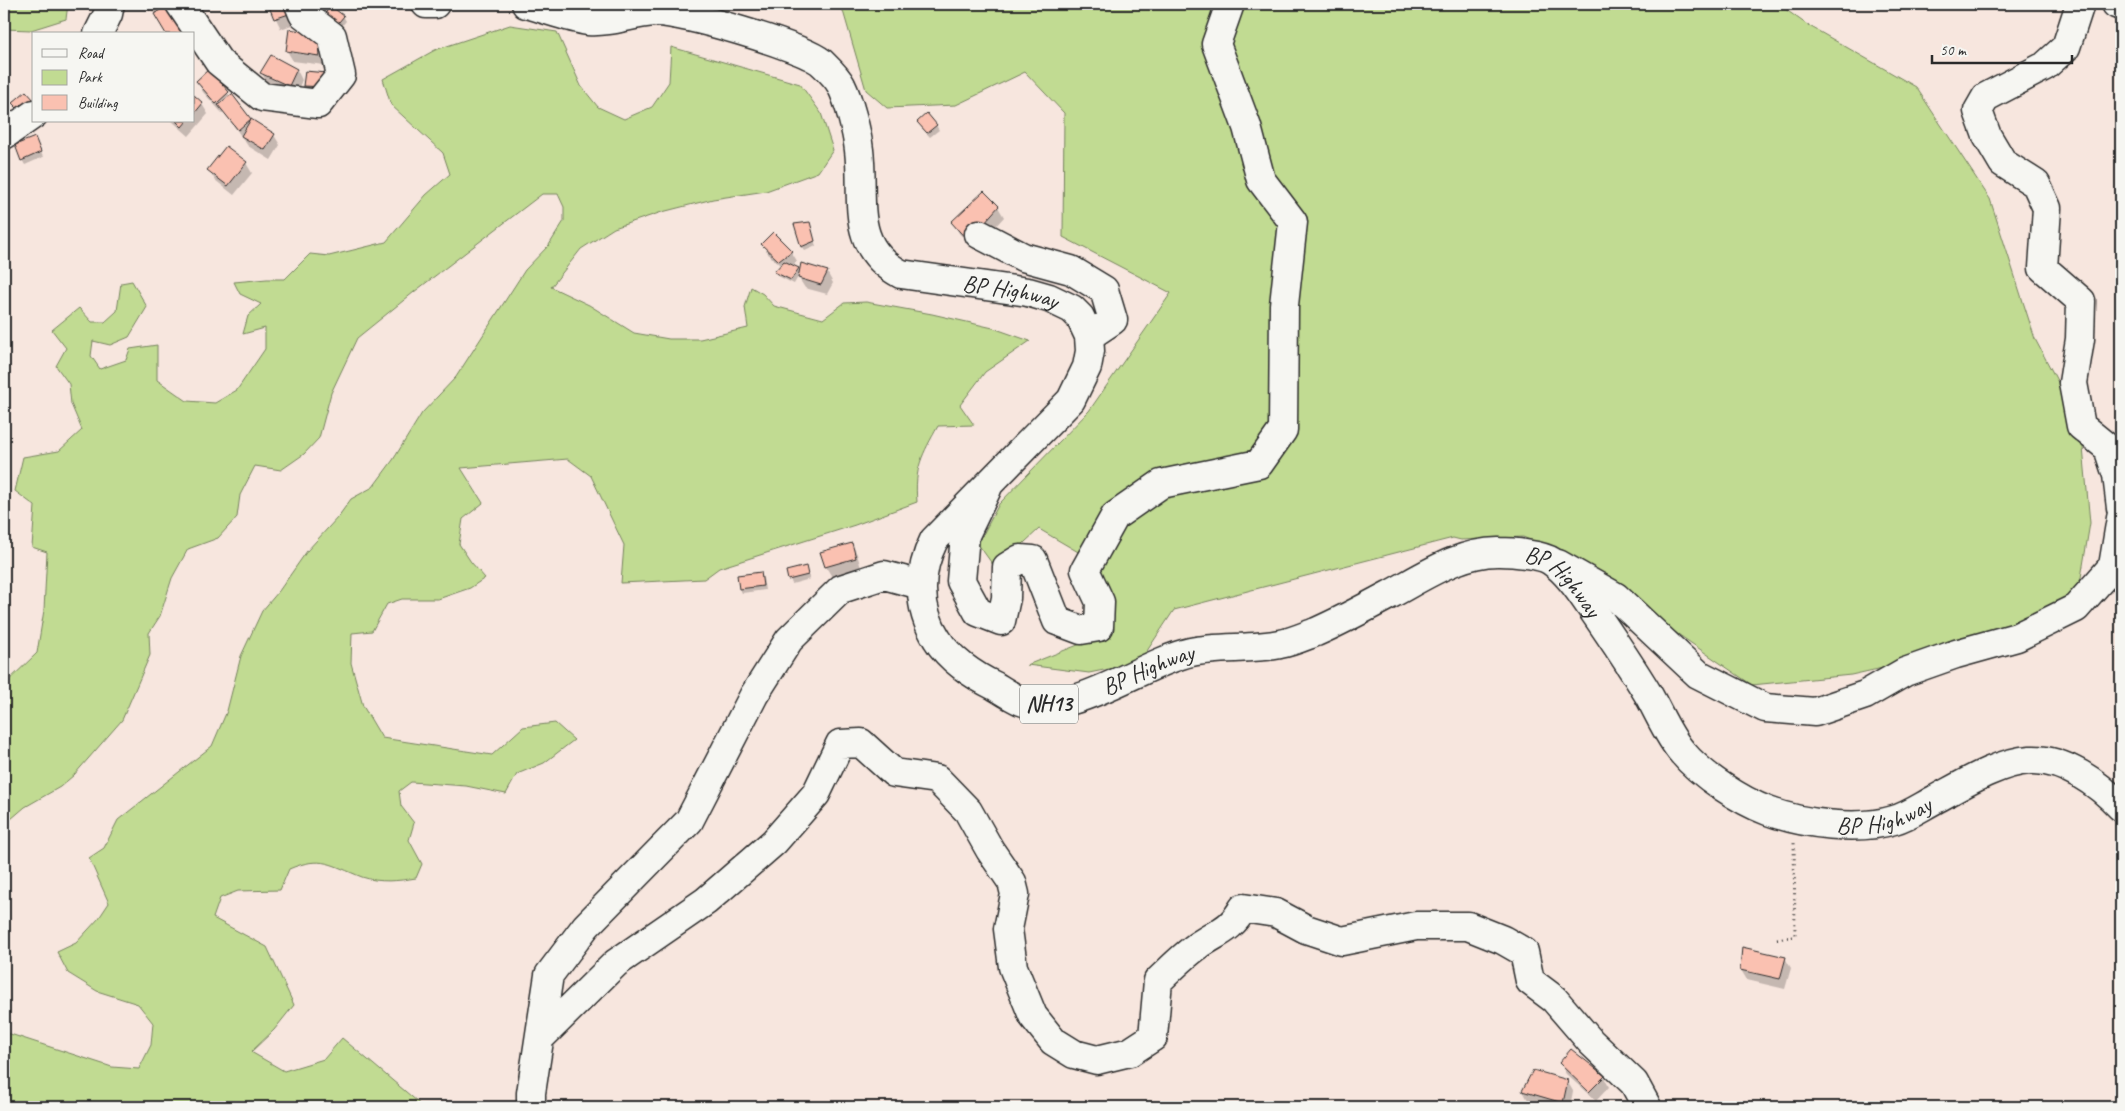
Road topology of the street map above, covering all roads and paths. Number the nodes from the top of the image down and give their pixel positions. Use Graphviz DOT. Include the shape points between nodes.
graph roads {
  1 [pos="110,4"];
  2 [pos="180,4"];
  3 [pos="299,4"];
  4 [pos="426,4"];
  5 [pos="435,4"];
  6 [pos="526,4"];
  7 [pos="1230,4"];
  8 [pos="2080,4"];
  9 [pos="2116,4"];
  10 [pos="2121,6"];
  11 [pos="99,32"];
  12 [pos="32,115"];
  13 [pos="4,135"];
  14 [pos="979,234"];
  15 [pos="1089,336"];
  16 [pos="990,484"];
  17 [pos="2121,508"];
  18 [pos="2121,518"];
  19 [pos="1549,559"];
  20 [pos="920,585"];
  21 [pos="2121,807"];
  22 [pos="1795,817"];
  23 [pos="1778,939"];
  24 [pos="540,1038"];
  25 [pos="531,1107"];
  26 [pos="1647,1107"];
  1 -- 11 [label="main road"];
  2 -- 3 [label="main road" via="220,62 262,97 318,104 341,75 332,36 304,14"];
  4 -- 5 [label="main road"];
  6 -- 15 [label="main road, BP Highway / NH13" via="588,21 668,12 794,49 820,62 840,83 846,99 859,150 862,219 874,253 886,266 901,274 1028,292 1049,298 1072,308"];
  7 -- 16 [label="main road" via="1216,44 1247,127 1261,180 1293,222 1284,305 1283,430 1259,464 1161,484 1115,516 1085,570 1100,602 1099,627 1081,630 1057,621 1033,560 1020,559 1007,567 1006,598 1000,622 978,612 960,581 965,535"];
  8 -- 17 [label="main road" via="2066,47 2045,66 1986,96 1978,110 2003,163 2036,184 2047,208 2043,268 2081,301 2080,339 2073,383 2081,426 2108,448 2117,475"];
  9 -- 10 [label="main road"];
  12 -- 13 [label="main road"];
  14 -- 15 [label="main road" via="1023,257 1071,270 1104,290 1113,320"];
  15 -- 16 [label="main road, BP Highway / NH13" via="1087,367 1071,400"];
  16 -- 20 [label="main road, BP Highway / NH13" via="934,540"];
  18 -- 19 [label="main road" via="2114,566 2076,608 2017,637 1905,672 1865,695 1815,712 1765,708 1698,674 1616,597"];
  19 -- 20 [label="main road, BP Highway / NH13" via="1500,552 1474,555 1438,568 1312,633 1279,644 1195,651 1170,657 1091,693 1058,704 1022,701 983,680 948,653 929,623"];
  19 -- 22 [label="main road, BP Highway" via="1575,584 1682,752 1718,784 1768,811"];
  20 -- 24 [label="main road" via="884,575 841,589 789,640 754,695 689,821 586,926 549,975"];
  21 -- 22 [label="main road, BP Highway" via="2105,790 2078,773 2058,764 2032,760 1987,772 1897,820 1866,826 1820,824"];
  22 -- 23 [label="path" via="1795,936"];
  24 -- 25 [label="main road"];
  24 -- 26 [label="main road" via="616,963 706,900 774,842 816,794 840,744 861,743 894,774 936,779 968,811 1012,882 1015,894 1008,929 1013,967 1021,989 1033,1016 1053,1041 1074,1054 1097,1060 1130,1052 1154,1037 1158,981 1198,945 1232,924 1243,908 1276,913 1306,929 1342,941 1416,926 1468,926 1524,952 1530,981 1554,998 1591,1042 1634,1083"];
}
